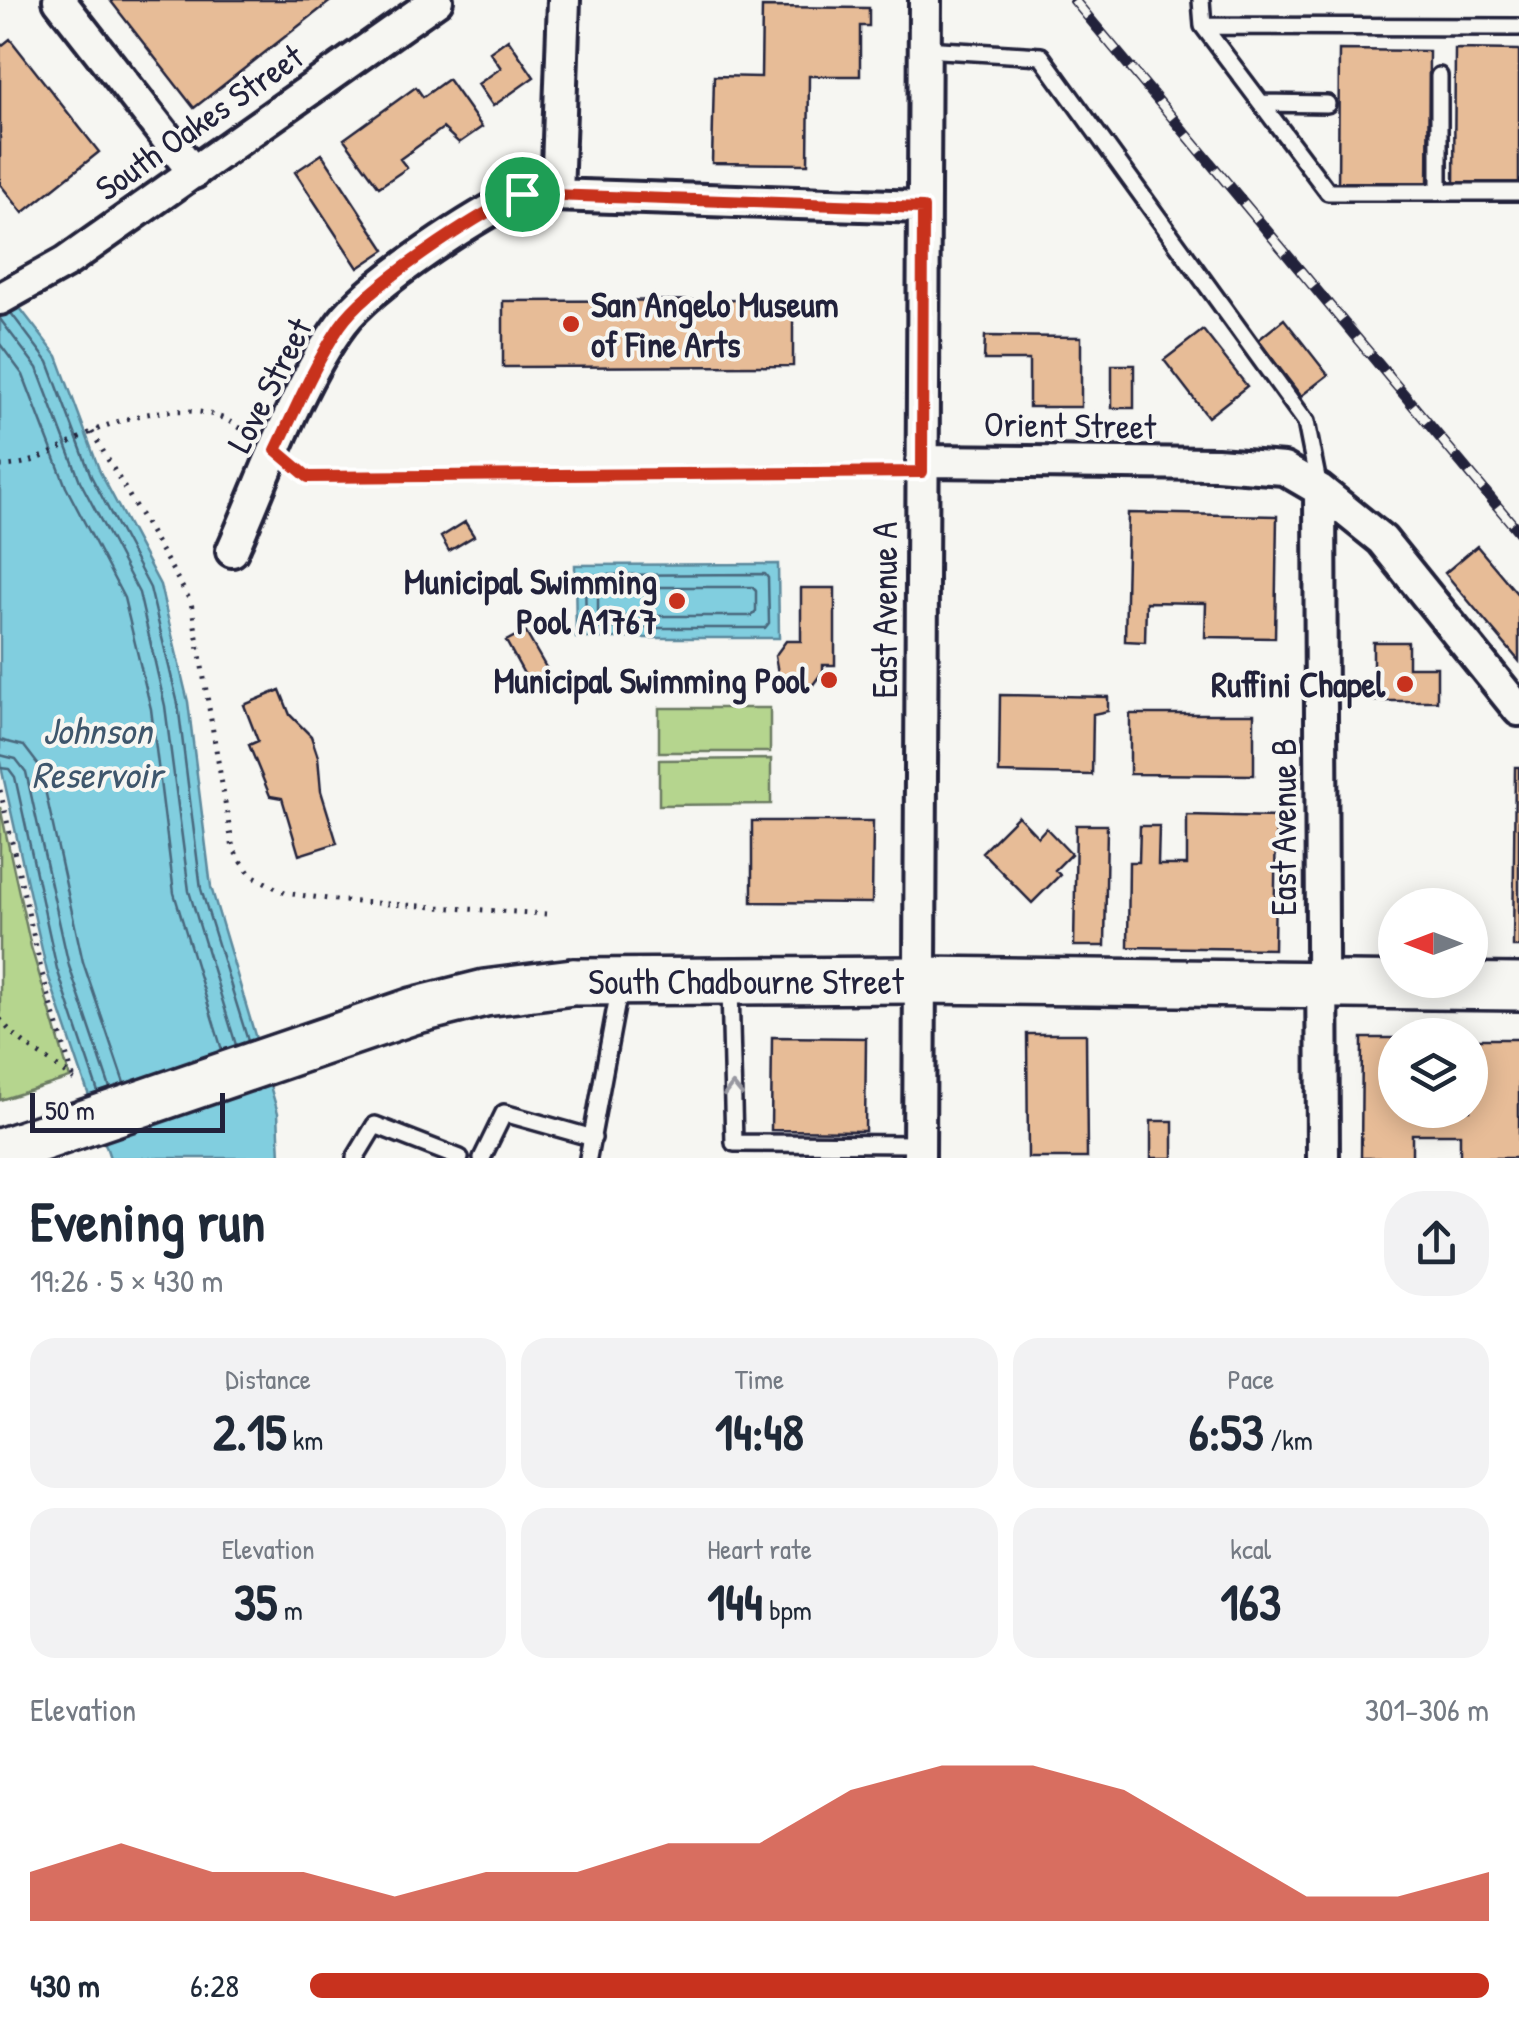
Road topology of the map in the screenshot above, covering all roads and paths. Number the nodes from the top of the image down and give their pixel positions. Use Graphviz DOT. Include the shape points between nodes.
graph roads {
  1 [pos="59,0"];
  2 [pos="437,0"];
  3 [pos="564,0"];
  4 [pos="925,0"];
  5 [pos="1201,0"];
  6 [pos="1203,26"];
  7 [pos="1519,28"];
  8 [pos="924,48"];
  9 [pos="1439,76"];
  10 [pos="1261,103"];
  11 [pos="1327,104"];
  12 [pos="194,173"];
  13 [pos="1439,192"];
  14 [pos="1519,192"];
  15 [pos="556,195"];
  16 [pos="923,208"];
  17 [pos="0,299"];
  18 [pos="92,432"];
  19 [pos="276,450"];
  20 [pos="0,466"];
  21 [pos="922,467"];
  22 [pos="1320,490"];
  23 [pos="232,551"];
  24 [pos="1519,710"];
  25 [pos="0,790"];
  26 [pos="546,914"];
  27 [pos="919,980"];
  28 [pos="621,981"];
  29 [pos="730,981"];
  30 [pos="1320,984"];
  31 [pos="1519,987"];
  32 [pos="0,1020"];
  33 [pos="74,1080"];
  34 [pos="80,1096"];
  35 [pos="593,1138"];
  36 [pos="919,1151"];
  37 [pos="0,1152"];
  38 [pos="354,1158"];
  39 [pos="460,1158"];
  40 [pos="482,1158"];
  41 [pos="588,1158"];
  42 [pos="1323,1158"];
  1 -- 12 [label="street"];
  2 -- 12 [label="street, South Oakes Street"];
  3 -- 15 [label="street"];
  4 -- 8 [label="street, East Avenue A"];
  5 -- 6 [label="lane"];
  6 -- 7 [label="lane"];
  6 -- 10 [label="lane"];
  8 -- 16 [label="street, East Avenue A"];
  8 -- 22 [label="lane" via="1041,56 1306,422"];
  9 -- 13 [label="lane"];
  10 -- 11 [label="lane"];
  10 -- 13 [label="lane" via="1328,192"];
  12 -- 17 [label="street, South Oakes Street"];
  13 -- 14 [label="lane"];
  15 -- 16 [label="street, Love Street"];
  15 -- 19 [label="street, Love Street" via="522,194 492,208 364,300 342,323"];
  16 -- 21 [label="street, East Avenue A"];
  18 -- 19 [label="path" via="174,411 216,416"];
  18 -- 20 [label="path" via="40,459"];
  18 -- 26 [label="path" via="192,602 233,849 250,874 285,893 343,901"];
  19 -- 21 [label="path" via="308,477"];
  19 -- 23 [label="street, Love Street"];
  21 -- 22 [label="street, Orient Street" via="1218,464 1284,469"];
  21 -- 27 [label="street, East Avenue A"];
  22 -- 24 [label="street, Orient Street" via="1382,540"];
  22 -- 30 [label="street, East Avenue B"];
  25 -- 33 [label="path"];
  27 -- 29 [label="main road, South Chadbourne Street"];
  27 -- 30 [label="main road, South Chadbourne Street"];
  27 -- 36 [label="street, East Avenue A"];
  28 -- 29 [label="main road, South Chadbourne Street"];
  28 -- 35 [label="lane"];
  28 -- 37 [label="main road, South Chadbourne Street, bridge" via="485,993 413,1011"];
  36 -- 29 [label="lane, one-way" via="734,1142"];
  30 -- 31 [label="main road, South Chadbourne Street"];
  30 -- 42 [label="street, East Avenue B"];
  32 -- 33 [label="path" via="27,1050 50,1058"];
  33 -- 34 [label="path"];
  35 -- 40 [label="lane" via="504,1112"];
  35 -- 41 [label="lane"];
  38 -- 39 [label="lane" via="375,1125"];
}
